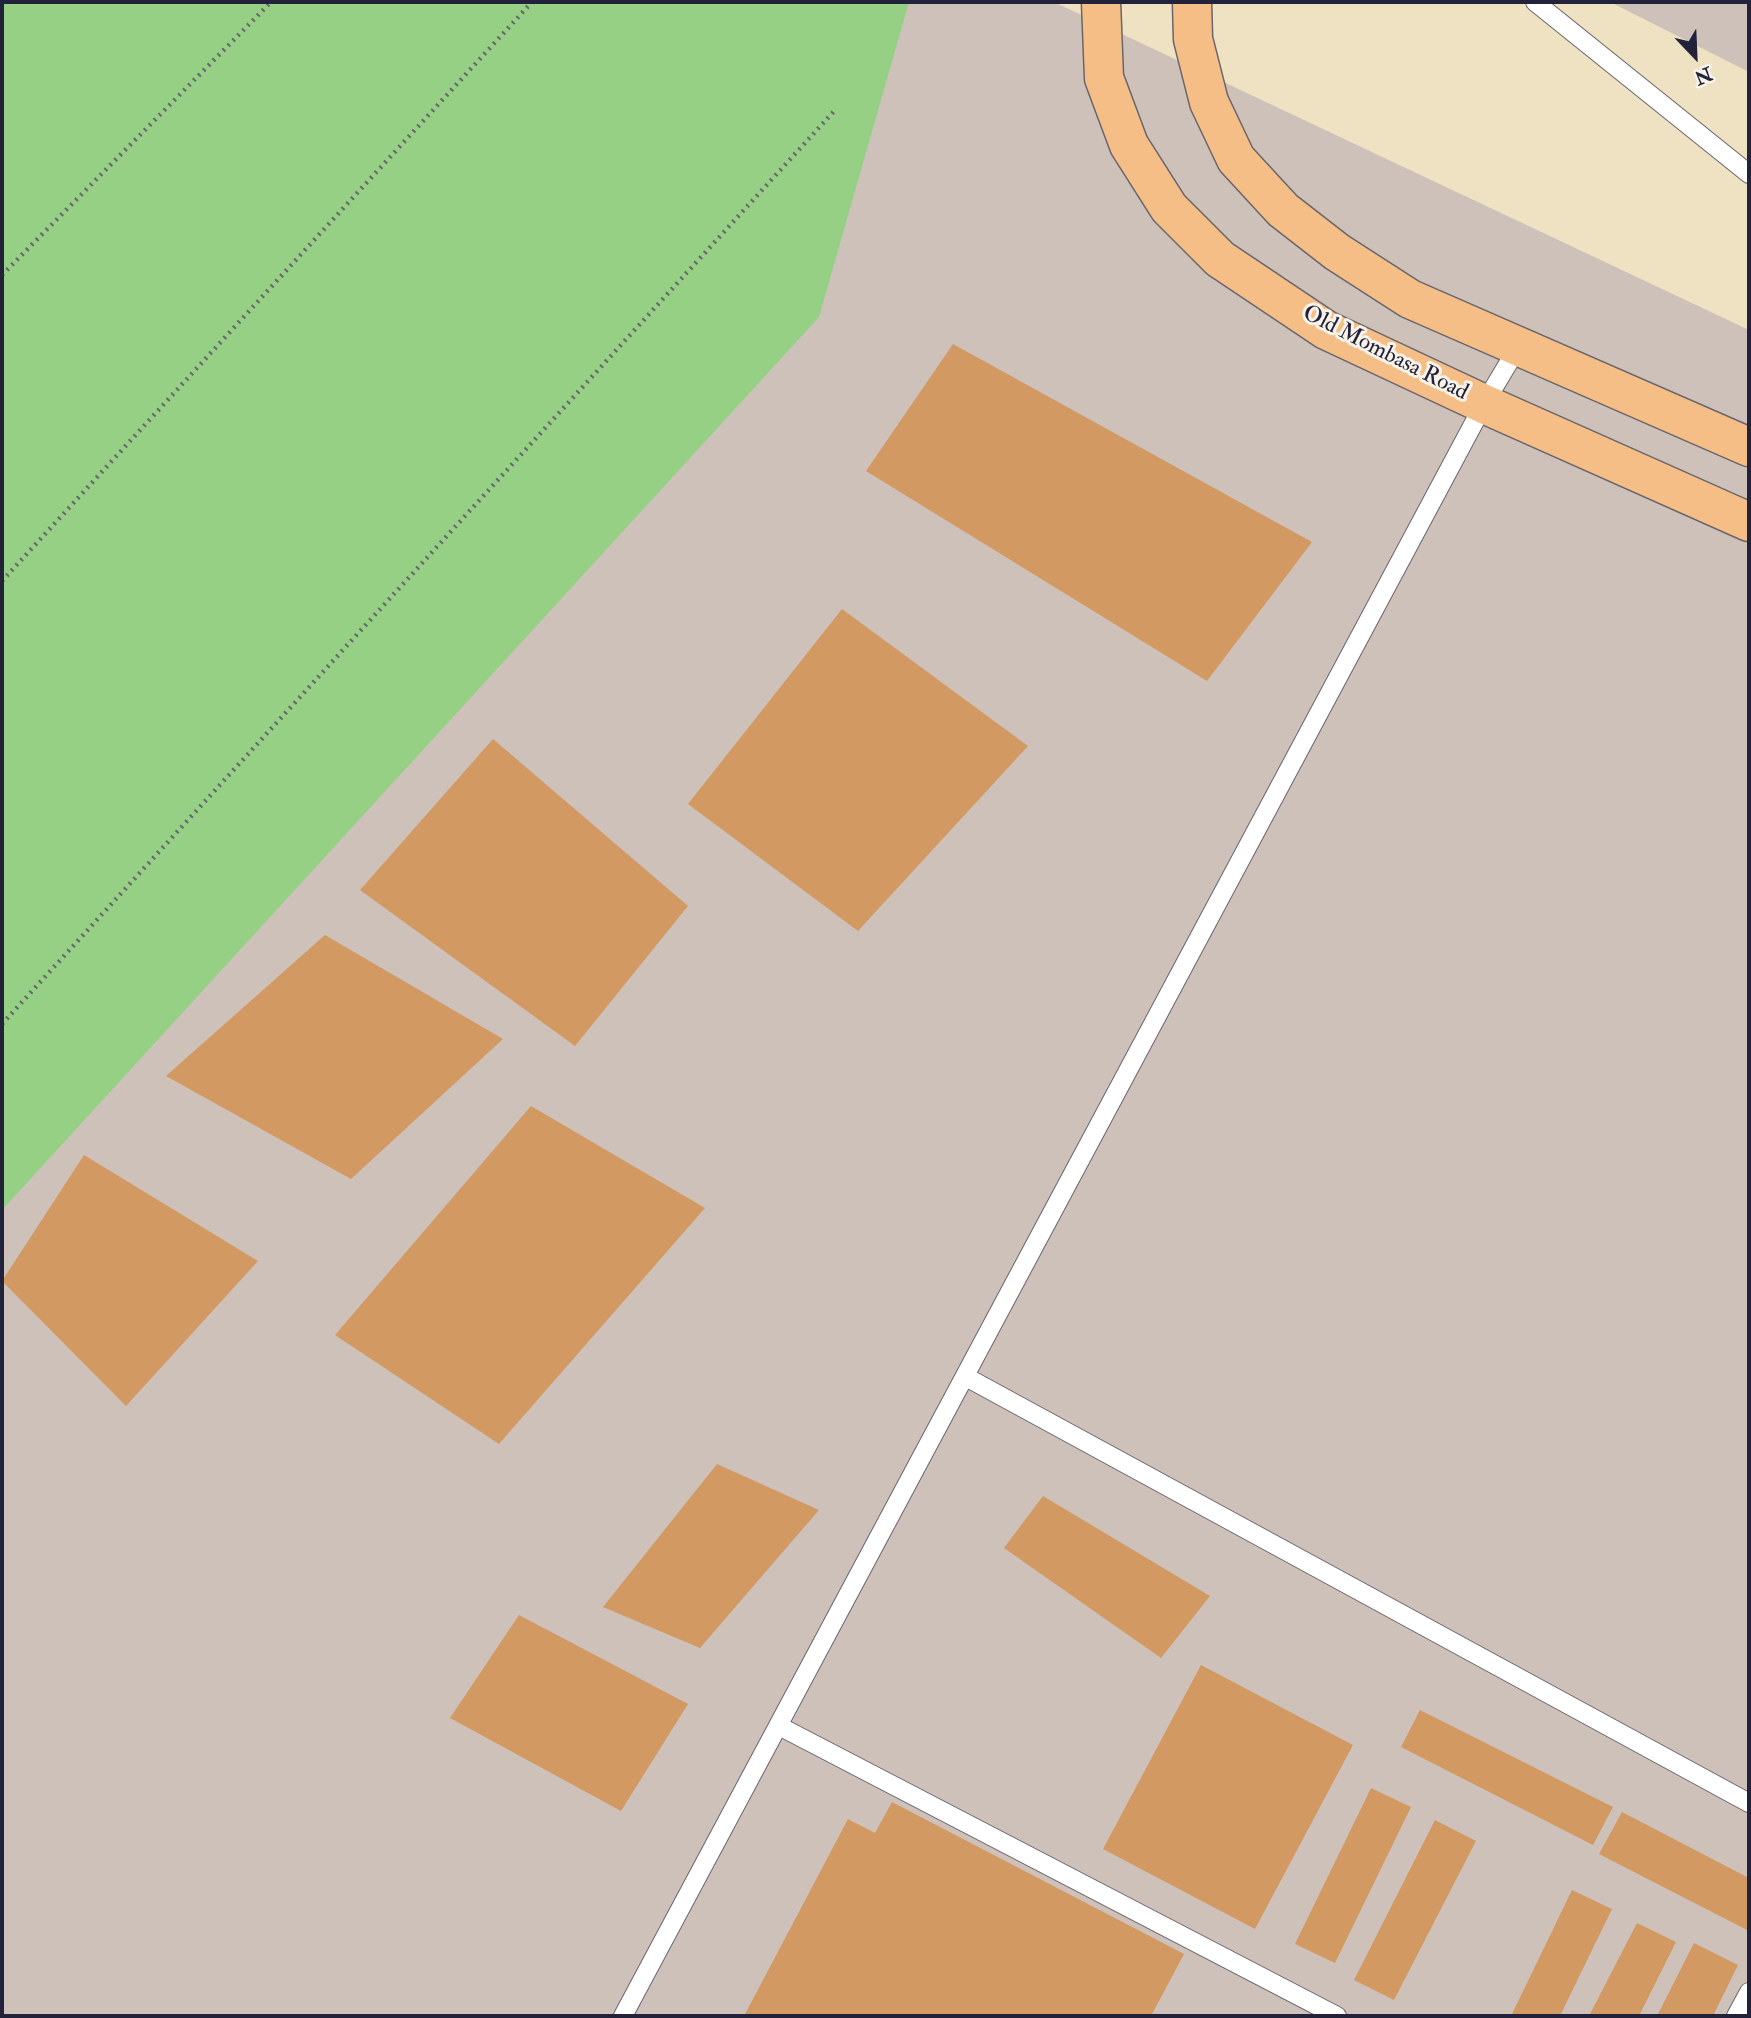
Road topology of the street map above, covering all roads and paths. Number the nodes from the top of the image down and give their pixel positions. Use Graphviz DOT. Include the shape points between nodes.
graph roads {
  1 [pos="271,2"];
  2 [pos="532,2"];
  3 [pos="1101,2"];
  4 [pos="1192,2"];
  5 [pos="1535,2"];
  6 [pos="836,109"];
  7 [pos="1749,174"];
  8 [pos="2,275"];
  9 [pos="1518,347"];
  10 [pos="1483,404"];
  11 [pos="1749,447"];
  12 [pos="1749,522"];
  13 [pos="2,581"];
  14 [pos="2,1024"];
  15 [pos="966,1377"];
  16 [pos="779,1726"];
  17 [pos="1749,1803"];
  18 [pos="1749,1992"];
  19 [pos="623,2016"];
  20 [pos="1337,2016"];
  21 [pos="1736,2016"];
  1 -- 8 [label="path"];
  2 -- 13 [label="path"];
  3 -- 10 [label="main road, Old Mombasa Road" via="1104,78 1129,145 1169,208 1220,259 1326,330"];
  4 -- 9 [label="main road" via="1193,39 1209,102 1236,159 1283,210 1410,299"];
  5 -- 7 [label="lane"];
  6 -- 14 [label="path"];
  9 -- 10 [label="lane"];
  9 -- 11 [label="main road"];
  10 -- 12 [label="main road, Old Mombasa Road"];
  10 -- 15 [label="lane"];
  15 -- 16 [label="lane"];
  15 -- 17 [label="lane"];
  16 -- 19 [label="lane"];
  16 -- 20 [label="lane"];
  18 -- 21 [label="lane"];
}
